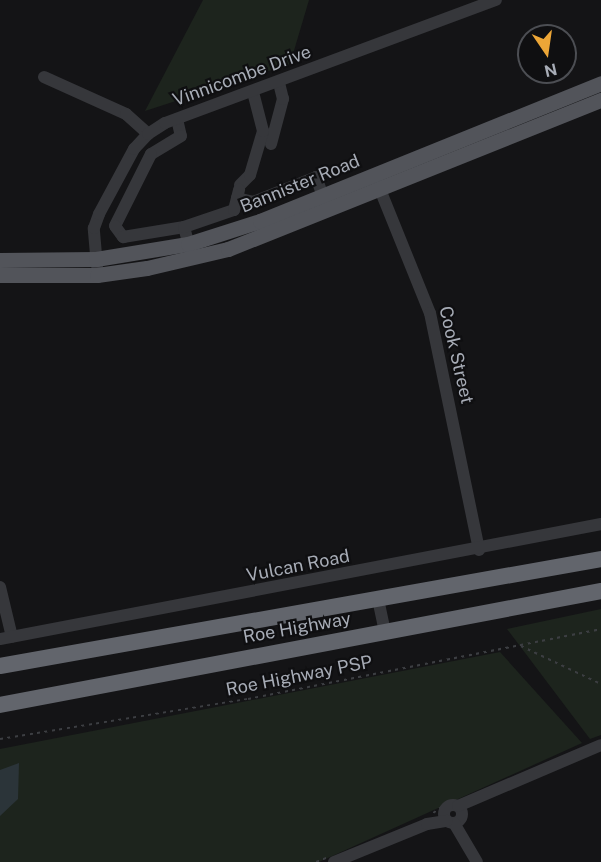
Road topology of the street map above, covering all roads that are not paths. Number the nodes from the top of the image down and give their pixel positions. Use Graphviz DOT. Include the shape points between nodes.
graph roads {
  1 [pos="496,0"];
  2 [pos="44,77"];
  3 [pos="279,82"];
  4 [pos="601,83"];
  5 [pos="254,92"];
  6 [pos="601,100"];
  7 [pos="177,119"];
  8 [pos="148,134"];
  9 [pos="271,144"];
  10 [pos="377,182"];
  11 [pos="237,198"];
  12 [pos="326,203"];
  13 [pos="184,227"];
  14 [pos="191,252"];
  15 [pos="96,259"];
  16 [pos="0,260"];
  17 [pos="0,275"];
  18 [pos="97,275"];
  19 [pos="601,524"];
  20 [pos="479,550"];
  21 [pos="601,559"];
  22 [pos="0,587"];
  23 [pos="601,591"];
  24 [pos="378,599"];
  25 [pos="385,632"];
  26 [pos="6,638"];
  27 [pos="0,666"];
  28 [pos="0,705"];
  29 [pos="601,745"];
  30 [pos="455,816"];
  31 [pos="333,862"];
  32 [pos="477,862"];
  1 -- 3 [label="street, Vinnicombe Drive"];
  2 -- 8 [label="street" via="126,114"];
  3 -- 5 [label="street, Vinnicombe Drive"];
  3 -- 9 [label="street" via="283,99"];
  4 -- 10 [label="main road, Bannister Road"];
  5 -- 7 [label="street, Vinnicombe Drive"];
  5 -- 11 [label="street" via="263,131"];
  6 -- 10 [label="main road, Bannister Road"];
  7 -- 8 [label="street, Vinnicombe Drive"];
  7 -- 13 [label="street" via="181,136 151,154 115,226 123,237"];
  8 -- 15 [label="street, Vinnicombe Drive" via="134,149 99,214 94,228"];
  10 -- 12 [label="main road, Bannister Road"];
  10 -- 20 [label="street, Cook Street" via="430,313"];
  11 -- 12 [label="street" via="253,202 316,177"];
  11 -- 13 [label="street" via="234,210"];
  12 -- 14 [label="main road, Bannister Road"];
  13 -- 14 [label="street"];
  14 -- 15 [label="main road, Bannister Road"];
  14 -- 18 [label="main road, Bannister Road"];
  15 -- 16 [label="main road, Bannister Road"];
  15 -- 18 [label="street, Vinnicombe Drive"];
  17 -- 18 [label="main road, Bannister Road"];
  19 -- 20 [label="street, Vulcan Road"];
  20 -- 26 [label="street, Vulcan Road"];
  21 -- 24 [label="highway, Roe Highway"];
  22 -- 26 [label="street"];
  23 -- 25 [label="highway, Roe Highway"];
  24 -- 25 [label="street"];
  24 -- 27 [label="highway, Roe Highway"];
  25 -- 28 [label="highway, Roe Highway"];
  29 -- 30 [label="street" via="483,798"];
  30 -- 31 [label="street"];
  30 -- 32 [label="street"];
}
